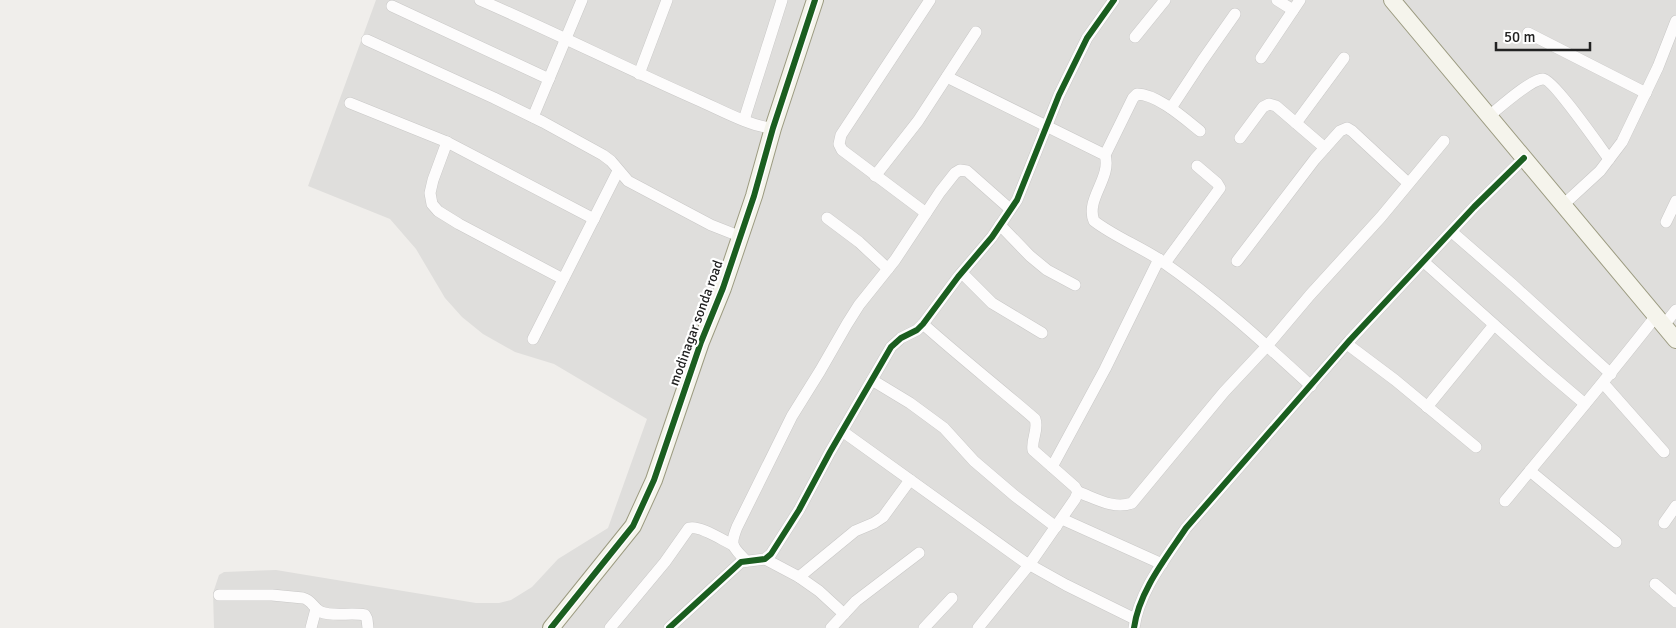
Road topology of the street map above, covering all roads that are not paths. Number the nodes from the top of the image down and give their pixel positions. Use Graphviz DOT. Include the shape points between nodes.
graph roads {
  1 [pos="480,0"];
  2 [pos="582,0"];
  3 [pos="667,0"];
  4 [pos="782,0"];
  5 [pos="815,0"];
  6 [pos="930,0"];
  7 [pos="1114,0"];
  8 [pos="1165,0"];
  9 [pos="1277,0"];
  10 [pos="1300,0"];
  11 [pos="1392,0"];
  12 [pos="392,6"];
  13 [pos="1294,10"];
  14 [pos="1235,14"];
  15 [pos="1676,21"];
  16 [pos="976,32"];
  17 [pos="1528,33"];
  18 [pos="1135,37"];
  19 [pos="567,39"];
  20 [pos="367,40"];
  21 [pos="1261,58"];
  22 [pos="1344,58"];
  23 [pos="639,74"];
  24 [pos="947,77"];
  25 [pos="549,79"];
  26 [pos="1646,93"];
  27 [pos="350,104"];
  28 [pos="1171,108"];
  29 [pos="1489,116"];
  30 [pos="533,117"];
  31 [pos="746,121"];
  32 [pos="1296,123"];
  33 [pos="1047,126"];
  34 [pos="770,128"];
  35 [pos="1200,131"];
  36 [pos="1240,138"];
  37 [pos="1444,141"];
  38 [pos="447,142"];
  39 [pos="1324,148"];
  40 [pos="1105,155"];
  41 [pos="1524,158"];
  42 [pos="1609,159"];
  43 [pos="1197,166"];
  44 [pos="618,171"];
  45 [pos="875,176"];
  46 [pos="1408,183"];
  47 [pos="1676,201"];
  48 [pos="1563,204"];
  49 [pos="1010,209"];
  50 [pos="926,213"];
  51 [pos="827,218"];
  52 [pos="594,219"];
  53 [pos="1666,222"];
  54 [pos="1000,225"];
  55 [pos="1452,232"];
  56 [pos="734,235"];
  57 [pos="1162,261"];
  58 [pos="1237,261"];
  59 [pos="1424,262"];
  60 [pos="888,268"];
  61 [pos="962,273"];
  62 [pos="563,279"];
  63 [pos="1075,285"];
  64 [pos="1676,310"];
  65 [pos="1660,321"];
  66 [pos="923,324"];
  67 [pos="1494,325"];
  68 [pos="1042,333"];
  69 [pos="533,339"];
  70 [pos="1676,340"];
  71 [pos="1347,344"];
  72 [pos="1267,346"];
  73 [pos="1607,378"];
  74 [pos="872,380"];
  75 [pos="1311,386"];
  76 [pos="1585,404"];
  77 [pos="1427,407"];
  78 [pos="842,431"];
  79 [pos="1476,447"];
  80 [pos="1664,452"];
  81 [pos="1052,467"];
  82 [pos="1530,471"];
  83 [pos="910,480"];
  84 [pos="1078,492"];
  85 [pos="1505,501"];
  86 [pos="1676,506"];
  87 [pos="1059,523"];
  88 [pos="1664,523"];
  89 [pos="1616,542"];
  90 [pos="733,545"];
  91 [pos="919,554"];
  92 [pos="765,559"];
  93 [pos="746,561"];
  94 [pos="1162,564"];
  95 [pos="1029,565"];
  96 [pos="799,577"];
  97 [pos="1655,584"];
  98 [pos="218,595"];
  99 [pos="952,598"];
  100 [pos="1676,602"];
  101 [pos="316,609"];
  102 [pos="844,614"];
  103 [pos="1135,624"];
  104 [pos="311,628"];
  105 [pos="368,628"];
  106 [pos="551,628"];
  107 [pos="610,628"];
  108 [pos="669,628"];
  109 [pos="831,628"];
  110 [pos="924,628"];
  111 [pos="978,628"];
  1 -- 19 [label="street"];
  2 -- 19 [label="street"];
  3 -- 23 [label="street"];
  4 -- 31 [label="street"];
  5 -- 34 [label="street, modinagar sonda road"];
  6 -- 45 [label="street" via="840,135 842,150"];
  7 -- 33 [label="street" via="1087,38"];
  8 -- 18 [label="street"];
  9 -- 13 [label="street"];
  10 -- 13 [label="street"];
  11 -- 29 [label="street"];
  12 -- 25 [label="street"];
  13 -- 21 [label="street"];
  14 -- 28 [label="street"];
  15 -- 26 [label="street"];
  16 -- 24 [label="street"];
  17 -- 26 [label="street"];
  19 -- 23 [label="street"];
  19 -- 25 [label="street"];
  20 -- 30 [label="street"];
  22 -- 32 [label="street"];
  23 -- 31 [label="street"];
  24 -- 33 [label="street"];
  24 -- 45 [label="street"];
  25 -- 30 [label="street"];
  26 -- 42 [label="street" via="1622,142"];
  27 -- 38 [label="street"];
  28 -- 35 [label="street"];
  28 -- 40 [label="street" via="1137,94"];
  29 -- 41 [label="street"];
  29 -- 42 [label="street" via="1526,86 1544,78 1559,92"];
  30 -- 44 [label="street" via="603,155"];
  31 -- 34 [label="street"];
  32 -- 36 [label="street" via="1269,104 1263,107"];
  32 -- 39 [label="street"];
  33 -- 40 [label="street"];
  33 -- 49 [label="street" via="1017,200"];
  34 -- 56 [label="street, modinagar sonda road" via="754,196"];
  37 -- 46 [label="street"];
  38 -- 52 [label="street"];
  38 -- 62 [label="street" via="433,180 432,204 459,224"];
  39 -- 46 [label="street" via="1340,131 1352,130"];
  39 -- 58 [label="street"];
  40 -- 57 [label="street" via="1106,171 1092,205 1094,221"];
  41 -- 48 [label="street"];
  41 -- 55 [label="street"];
  42 -- 48 [label="street"];
  43 -- 57 [label="street" via="1220,188"];
  44 -- 52 [label="street"];
  44 -- 56 [label="street" via="628,181"];
  45 -- 50 [label="street"];
  46 -- 72 [label="street"];
  47 -- 53 [label="street"];
  48 -- 65 [label="street"];
  49 -- 50 [label="street" via="974,176 960,170"];
  49 -- 54 [label="street"];
  50 -- 60 [label="street"];
  51 -- 60 [label="street"];
  52 -- 62 [label="street"];
  54 -- 61 [label="street"];
  54 -- 63 [label="street" via="1047,270"];
  55 -- 59 [label="street"];
  55 -- 73 [label="street" via="1513,285"];
  56 -- 106 [label="street, modinagar sonda road" via="723,288 654,480 633,526"];
  57 -- 72 [label="street"];
  57 -- 81 [label="street"];
  59 -- 67 [label="street"];
  59 -- 71 [label="street"];
  60 -- 90 [label="street" via="851,318 792,416 737,527"];
  61 -- 66 [label="street"];
  61 -- 68 [label="street" via="992,303"];
  62 -- 69 [label="street"];
  64 -- 65 [label="street"];
  65 -- 70 [label="street"];
  65 -- 73 [label="street"];
  66 -- 74 [label="street" via="891,346"];
  66 -- 81 [label="street" via="1035,420 1033,450"];
  67 -- 76 [label="street"];
  67 -- 77 [label="street"];
  71 -- 75 [label="street"];
  71 -- 77 [label="street"];
  72 -- 75 [label="street"];
  72 -- 84 [label="street" via="1224,392 1132,503 1116,506"];
  73 -- 76 [label="street"];
  73 -- 80 [label="street"];
  74 -- 78 [label="street"];
  74 -- 87 [label="street" via="944,428 981,467 1015,496"];
  75 -- 94 [label="street" via="1186,528"];
  76 -- 82 [label="street"];
  77 -- 79 [label="street"];
  78 -- 83 [label="street"];
  78 -- 92 [label="street" via="799,510"];
  81 -- 84 [label="street"];
  82 -- 85 [label="street"];
  82 -- 89 [label="street"];
  83 -- 95 [label="street"];
  83 -- 96 [label="street" via="883,517 855,531"];
  84 -- 87 [label="street"];
  86 -- 88 [label="street"];
  87 -- 94 [label="street"];
  87 -- 95 [label="street"];
  90 -- 93 [label="street"];
  90 -- 107 [label="street" via="694,526 689,528"];
  91 -- 102 [label="street" via="856,601"];
  92 -- 93 [label="street"];
  92 -- 96 [label="street"];
  93 -- 108 [label="street" via="734,568"];
  94 -- 103 [label="street" via="1144,594"];
  95 -- 103 [label="street"];
  95 -- 111 [label="street"];
  96 -- 102 [label="street"];
  97 -- 100 [label="street"];
  98 -- 101 [label="street" via="303,598"];
  99 -- 110 [label="street"];
  101 -- 104 [label="street"];
  101 -- 105 [label="street" via="326,613 365,615"];
  102 -- 109 [label="street"];
}
